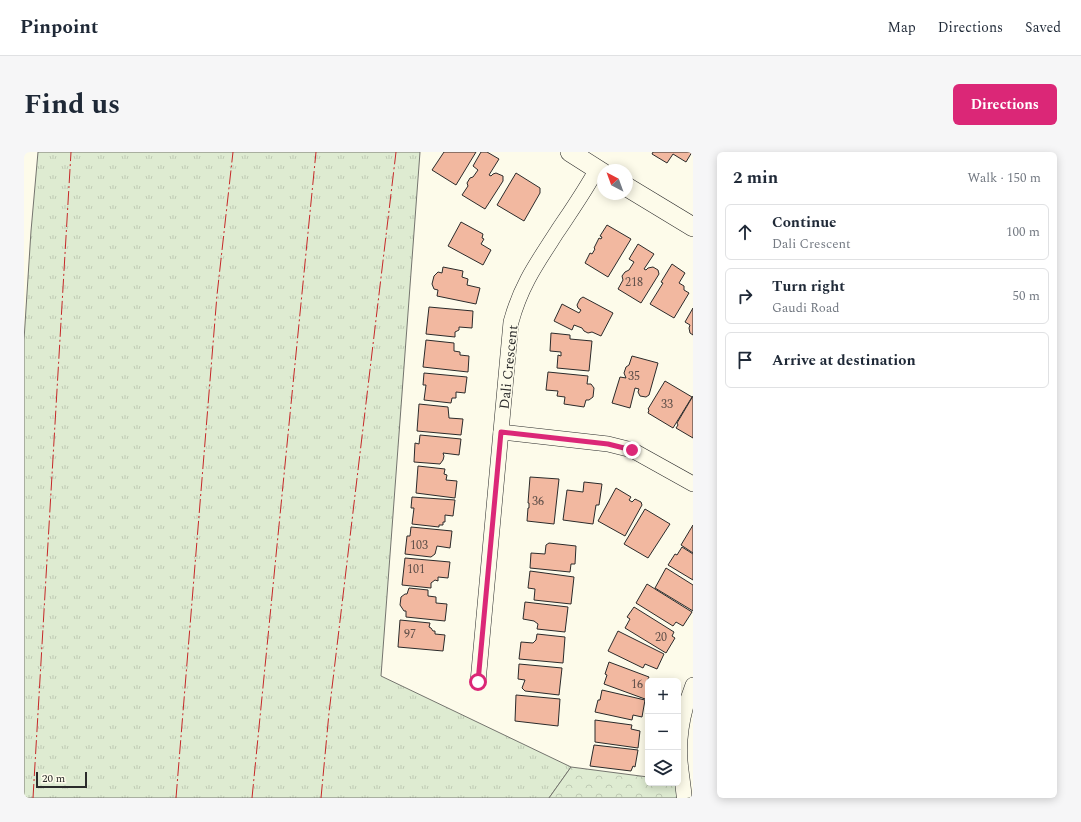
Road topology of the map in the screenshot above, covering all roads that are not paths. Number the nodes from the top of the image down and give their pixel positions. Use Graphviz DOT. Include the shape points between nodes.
graph roads {
  1 [pos="570,152"];
  2 [pos="597,169"];
  3 [pos="597,175"];
  4 [pos="633,191"];
  5 [pos="693,227"];
  6 [pos="501,432"];
  7 [pos="693,484"];
  8 [pos="478,682"];
  9 [pos="693,685"];
  10 [pos="684,795"];
  1 -- 2 [label="street"];
  3 -- 6 [label="street, Dali Crescent" via="529,275 516,303 511,322"];
  4 -- 5 [label="street"];
  6 -- 7 [label="street" via="608,444 632,450"];
  6 -- 8 [label="street, Dali Crescent"];
  9 -- 10 [label="street" via="683,712 681,726 680,755"];
}
